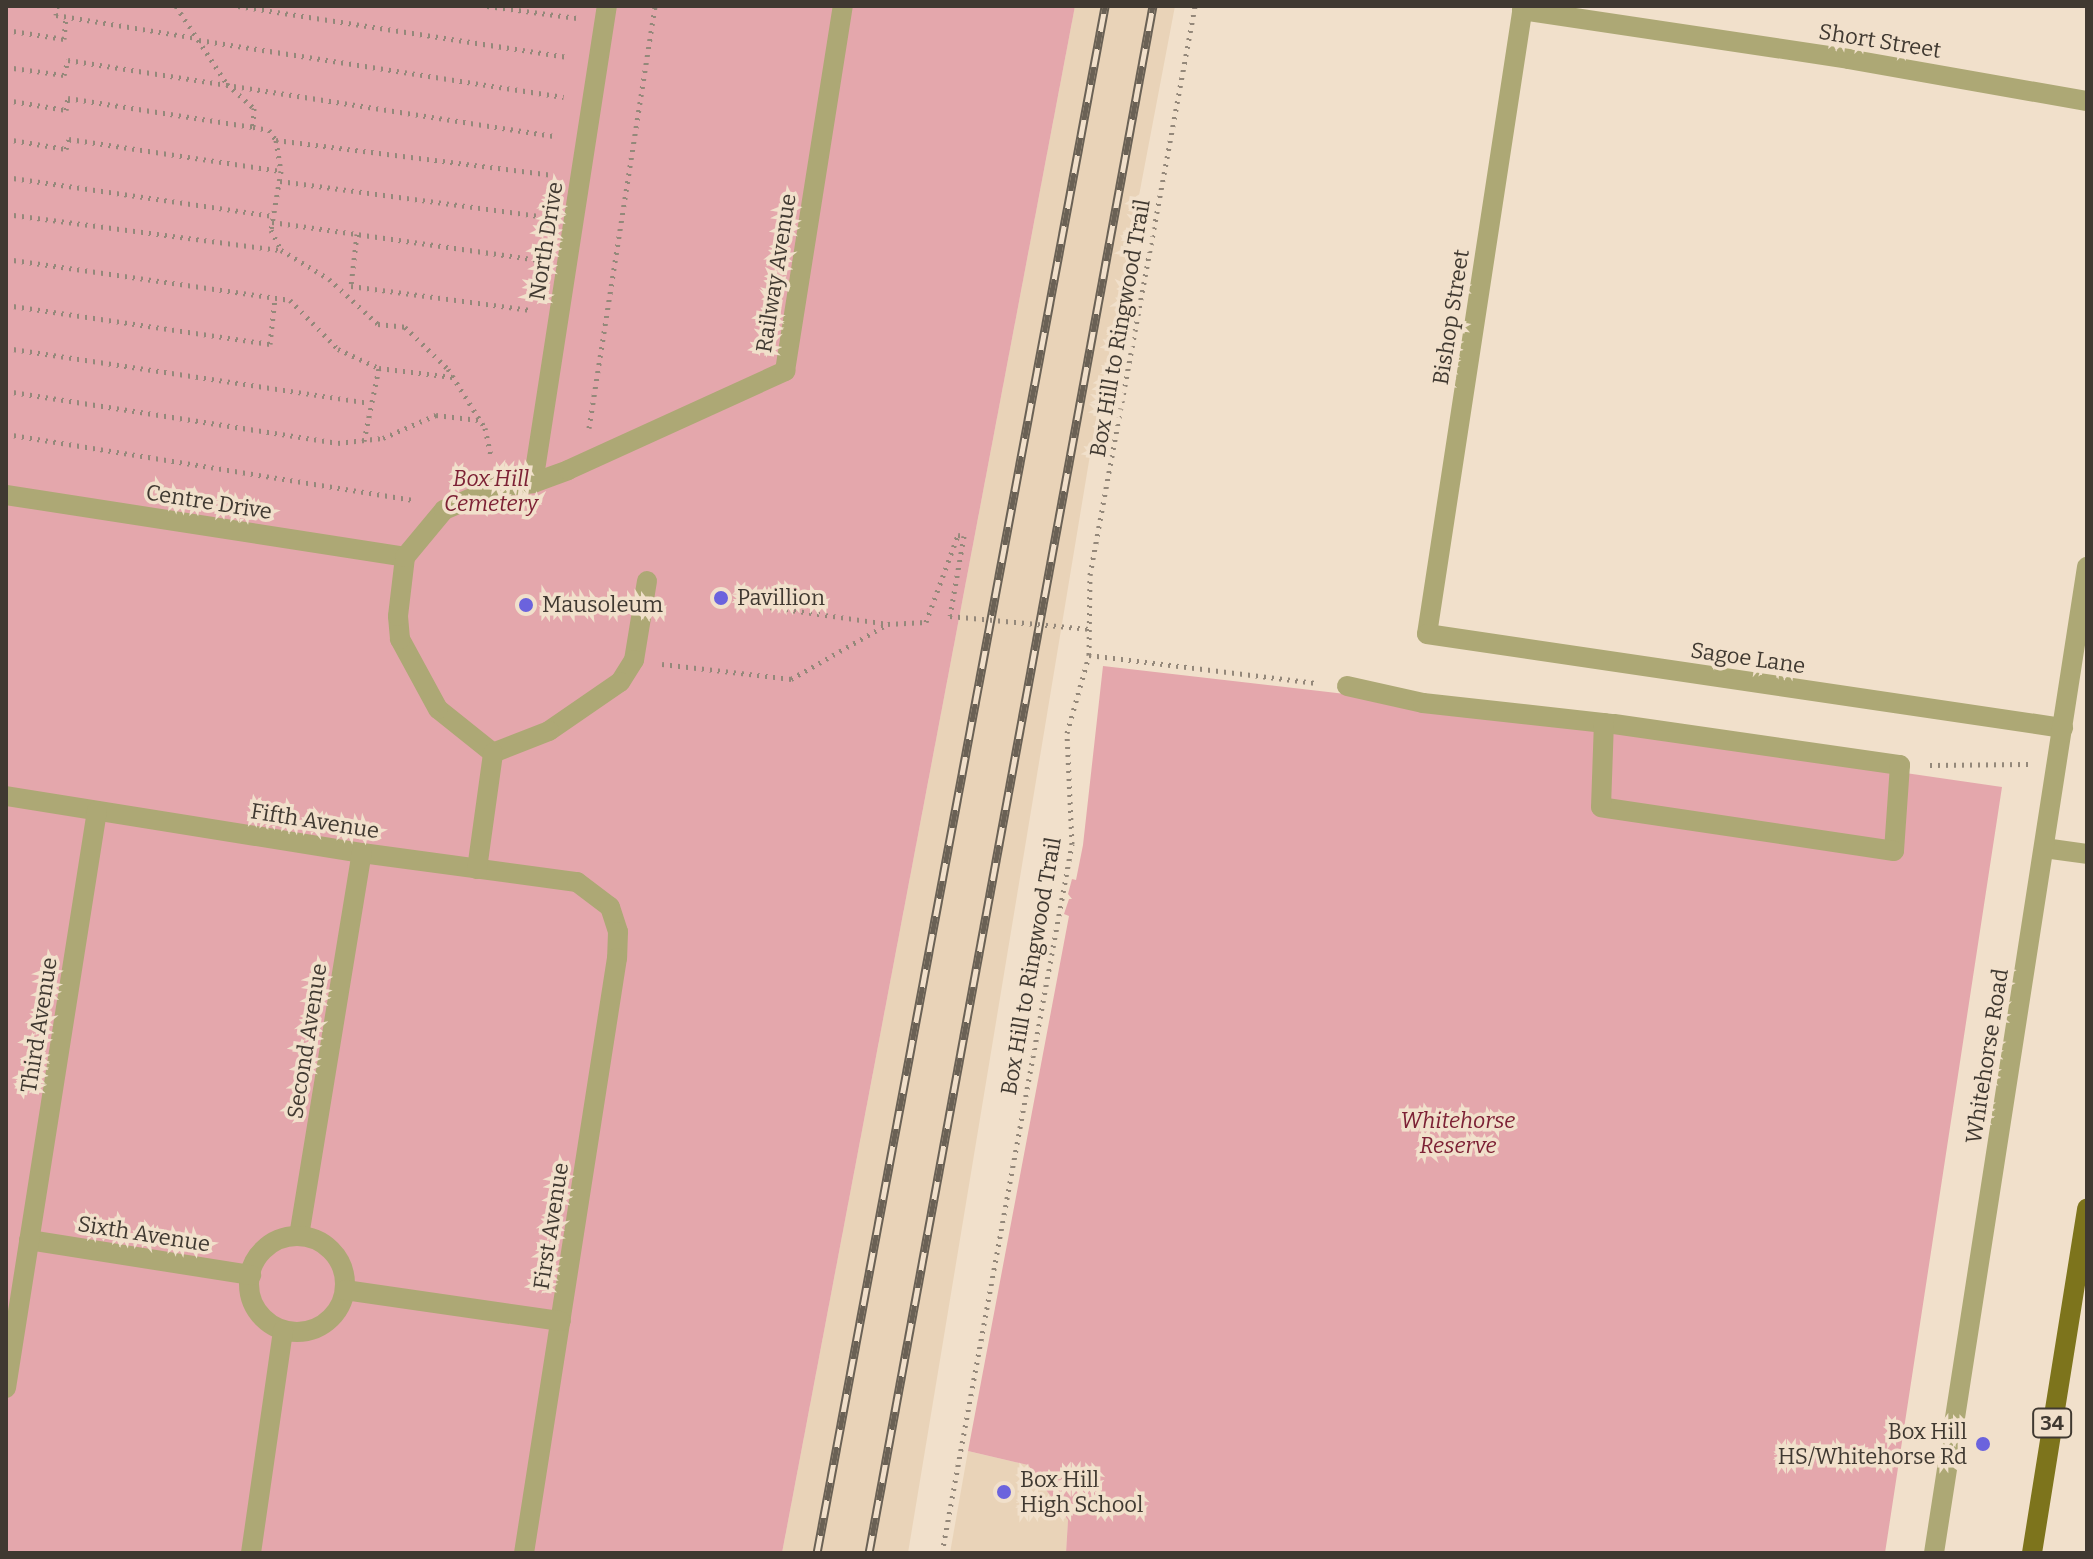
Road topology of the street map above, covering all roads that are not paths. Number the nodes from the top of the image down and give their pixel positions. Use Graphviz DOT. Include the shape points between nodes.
graph roads {
  1 [pos="843,6"];
  2 [pos="1523,8"];
  3 [pos="606,14"];
  4 [pos="2087,101"];
  5 [pos="533,483"];
  6 [pos="6,495"];
  7 [pos="405,557"];
  8 [pos="2087,567"];
  9 [pos="647,581"];
  10 [pos="1427,634"];
  11 [pos="1347,686"];
  12 [pos="1604,723"];
  13 [pos="2063,728"];
  14 [pos="493,753"];
  15 [pos="6,796"];
  16 [pos="97,811"];
  17 [pos="2044,848"];
  18 [pos="362,853"];
  19 [pos="2087,854"];
  20 [pos="477,869"];
  21 [pos="610,907"];
  22 [pos="2087,1208"];
  23 [pos="299,1236"];
  24 [pos="29,1240"];
  25 [pos="251,1275"];
  26 [pos="345,1290"];
  27 [pos="561,1321"];
  28 [pos="283,1330"];
  29 [pos="6,1388"];
  30 [pos="251,1553"];
  31 [pos="524,1553"];
  32 [pos="1934,1553"];
  33 [pos="2032,1553"];
  1 -- 5 [label="street, Railway Avenue" via="785,371"];
  2 -- 4 [label="street, Short Street"];
  2 -- 10 [label="street, Bishop Street"];
  3 -- 5 [label="street, North Drive"];
  5 -- 7 [label="street, Railway Avenue" via="497,487 444,510"];
  6 -- 7 [label="street, Centre Drive"];
  7 -- 14 [label="street" via="398,616 410,663 438,709"];
  8 -- 13 [label="street, Whitehorse Road"];
  9 -- 14 [label="street" via="634,660 620,682 549,731"];
  10 -- 13 [label="street, Sagoe Lane"];
  11 -- 12 [label="street" via="1423,703"];
  12 -- 12 [label="street" via="1900,765 1894,851 1601,807"];
  13 -- 17 [label="street, Whitehorse Road"];
  14 -- 20 [label="street"];
  15 -- 16 [label="street, Fifth Avenue"];
  16 -- 18 [label="street, Fifth Avenue"];
  16 -- 24 [label="street, Third Avenue"];
  17 -- 19 [label="street"];
  17 -- 32 [label="street, Whitehorse Road"];
  18 -- 20 [label="street, Fifth Avenue"];
  18 -- 23 [label="street, Second Avenue"];
  20 -- 21 [label="street, Fifth Avenue" via="577,882"];
  21 -- 27 [label="street, First Avenue" via="618,932 617,958"];
  22 -- 33 [label="main road, 34"];
  23 -- 25 [label="street" via="263,1251"];
  23 -- 26 [label="street" via="328,1248 344,1274"];
  24 -- 25 [label="street, Sixth Avenue"];
  24 -- 29 [label="street, Third Avenue"];
  25 -- 28 [label="street" via="253,1303 271,1325"];
  26 -- 27 [label="street"];
  26 -- 28 [label="street" via="324,1325 310,1331"];
  27 -- 31 [label="street, First Avenue"];
  28 -- 30 [label="street"];
}
